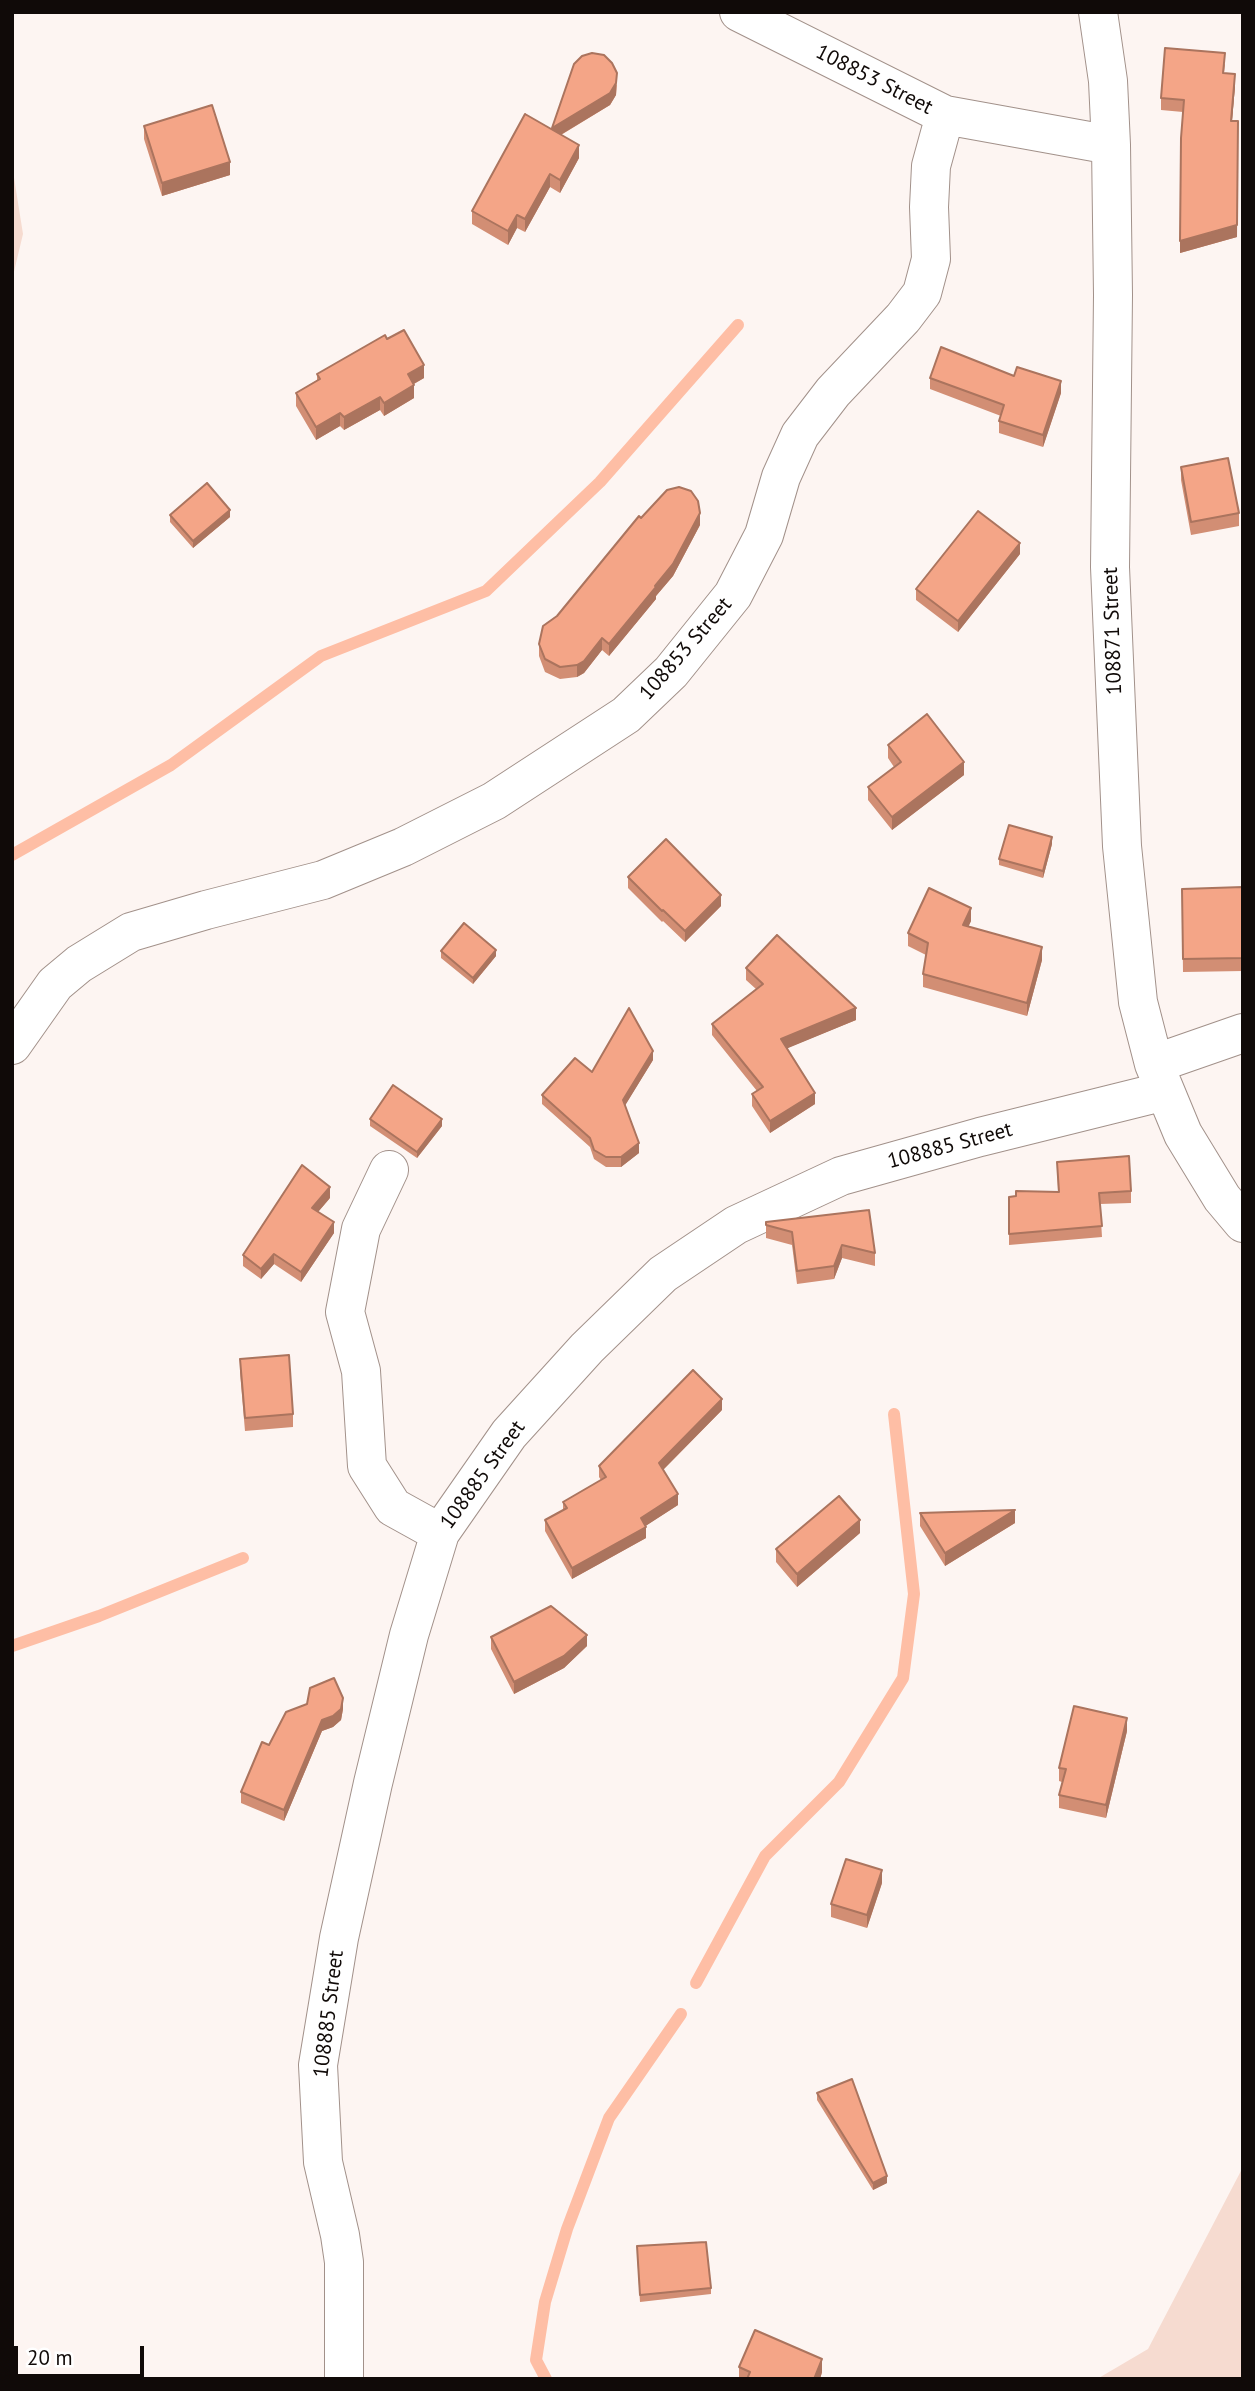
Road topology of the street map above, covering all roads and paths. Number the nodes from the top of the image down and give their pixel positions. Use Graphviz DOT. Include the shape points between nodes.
graph roads {
  1 [pos="739,12"];
  2 [pos="1098,12"];
  3 [pos="945,115"];
  4 [pos="1111,145"];
  5 [pos="1243,1033"];
  6 [pos="12,1045"];
  7 [pos="1159,1078"];
  8 [pos="389,1170"];
  9 [pos="1243,1223"];
  10 [pos="440,1534"];
  11 [pos="344,2379"];
  1 -- 3 [label="street, 108853 Street"];
  2 -- 4 [label="street, 108871 Street"];
  3 -- 4 [label="street"];
  3 -- 6 [label="street, 108853 Street" via="931,166 931,259 922,293 800,435 781,477 764,535 733,596 671,672 626,715 582,746 494,802 403,847 323,880 131,932 112,942 55,984"];
  4 -- 7 [label="street, 108871 Street" via="1110,567 1122,846 1138,1002"];
  5 -- 7 [label="street, 108885 Street"];
  7 -- 9 [label="street, 108871 Street" via="1183,1134"];
  7 -- 10 [label="street, 108885 Street" via="980,1137 841,1176 736,1225 663,1274 587,1348 509,1434"];
  8 -- 10 [label="street" via="361,1229 345,1312 361,1371 367,1466 393,1507"];
  10 -- 11 [label="street, 108885 Street" via="409,1635 370,1796 318,2065 323,2162 344,2262"];
}
